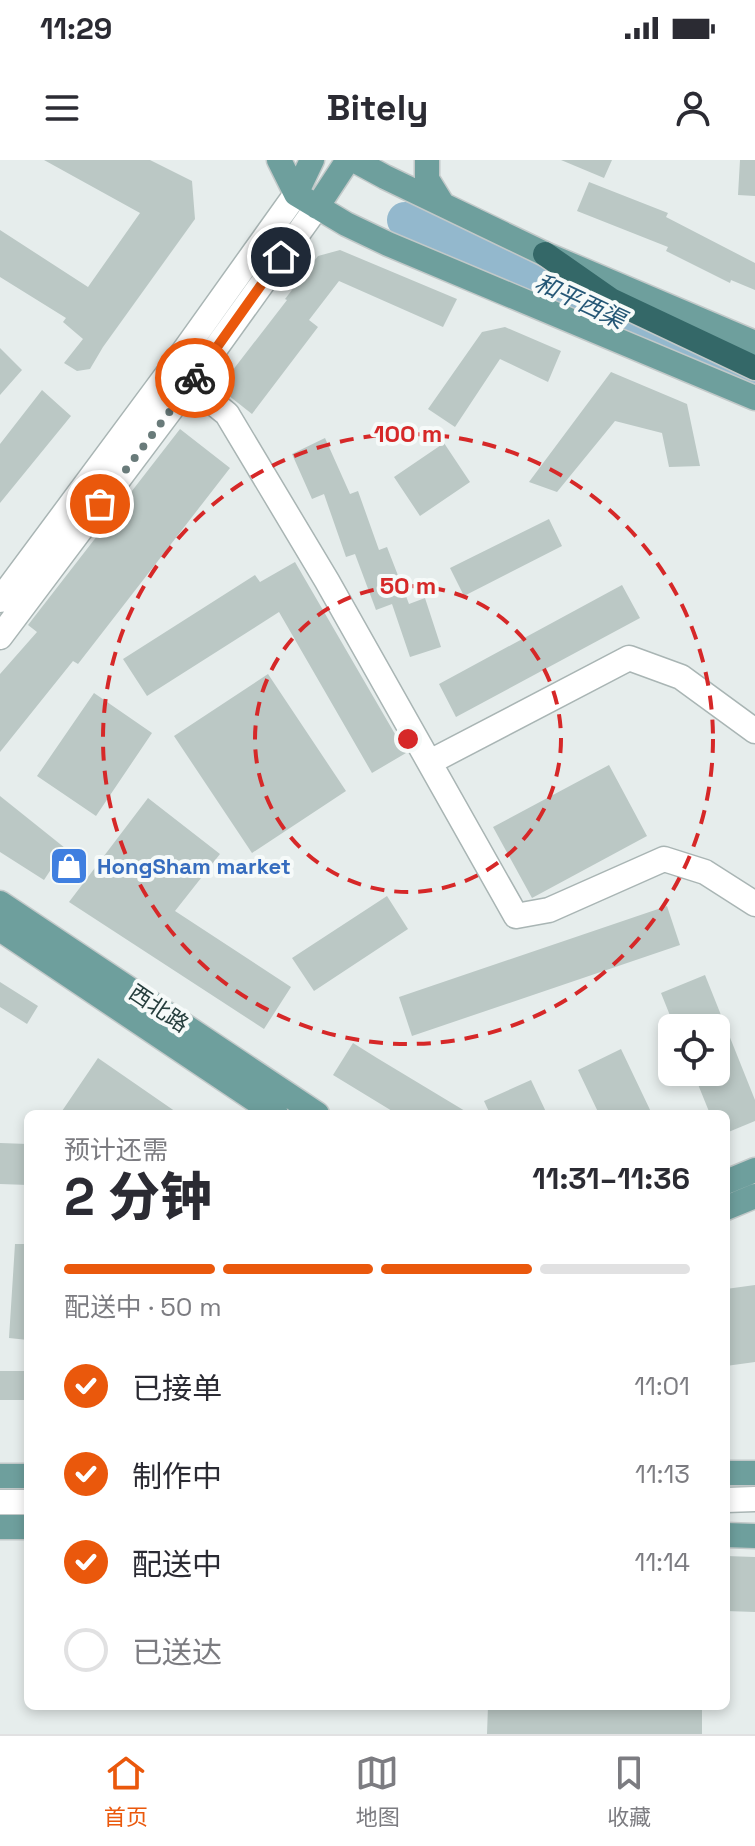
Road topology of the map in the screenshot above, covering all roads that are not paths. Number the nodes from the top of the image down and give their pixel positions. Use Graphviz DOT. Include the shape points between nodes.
graph roads {
  1 [pos="279,160"];
  2 [pos="312,160"];
  3 [pos="348,160"];
  4 [pos="357,160"];
  5 [pos="427,160"];
  6 [pos="296,194"];
  7 [pos="443,205"];
  8 [pos="317,207"];
  9 [pos="545,254"];
  10 [pos="755,343"];
  11 [pos="755,368"];
  12 [pos="190,384"];
  13 [pos="755,398"];
  14 [pos="0,600"];
  15 [pos="0,637"];
  16 [pos="755,731"];
  17 [pos="430,762"];
  18 [pos="0,903"];
  19 [pos="755,904"];
  20 [pos="0,929"];
  21 [pos="270,1110"];
  22 [pos="311,1110"];
  23 [pos="755,1170"];
  24 [pos="730,1180"];
  25 [pos="755,1196"];
  26 [pos="730,1206"];
  27 [pos="730,1473"];
  28 [pos="755,1473"];
  29 [pos="0,1476"];
  30 [pos="24,1476"];
  31 [pos="755,1499"];
  32 [pos="730,1500"];
  33 [pos="0,1502"];
  34 [pos="24,1502"];
  35 [pos="0,1527"];
  36 [pos="24,1527"];
  37 [pos="730,1535"];
  38 [pos="755,1536"];
  1 -- 6 [label="main road"];
  2 -- 6 [label="main road"];
  3 -- 8 [label="main road"];
  4 -- 7 [label="main road"];
  5 -- 7 [label="main road" via="427,179"];
  6 -- 8 [label="main road"];
  6 -- 14 [label="street"];
  7 -- 9 [label="main road"];
  8 -- 12 [label="street"];
  8 -- 13 [label="main road" via="388,244"];
  9 -- 10 [label="main road"];
  9 -- 11 [label="highway" via="611,300"];
  12 -- 15 [label="street"];
  12 -- 17 [label="street" via="227,414"];
  16 -- 17 [label="street" via="681,677 629,658"];
  17 -- 19 [label="street" via="516,916 549,910 664,859 705,872"];
  18 -- 22 [label="main road, 西北路"];
  20 -- 21 [label="main road, 西北路"];
  23 -- 24 [label="main road"];
  25 -- 26 [label="main road"];
  27 -- 28 [label="main road"];
  29 -- 30 [label="main road"];
  31 -- 32 [label="street"];
  33 -- 34 [label="street"];
  35 -- 36 [label="main road"];
  37 -- 38 [label="main road"];
}
